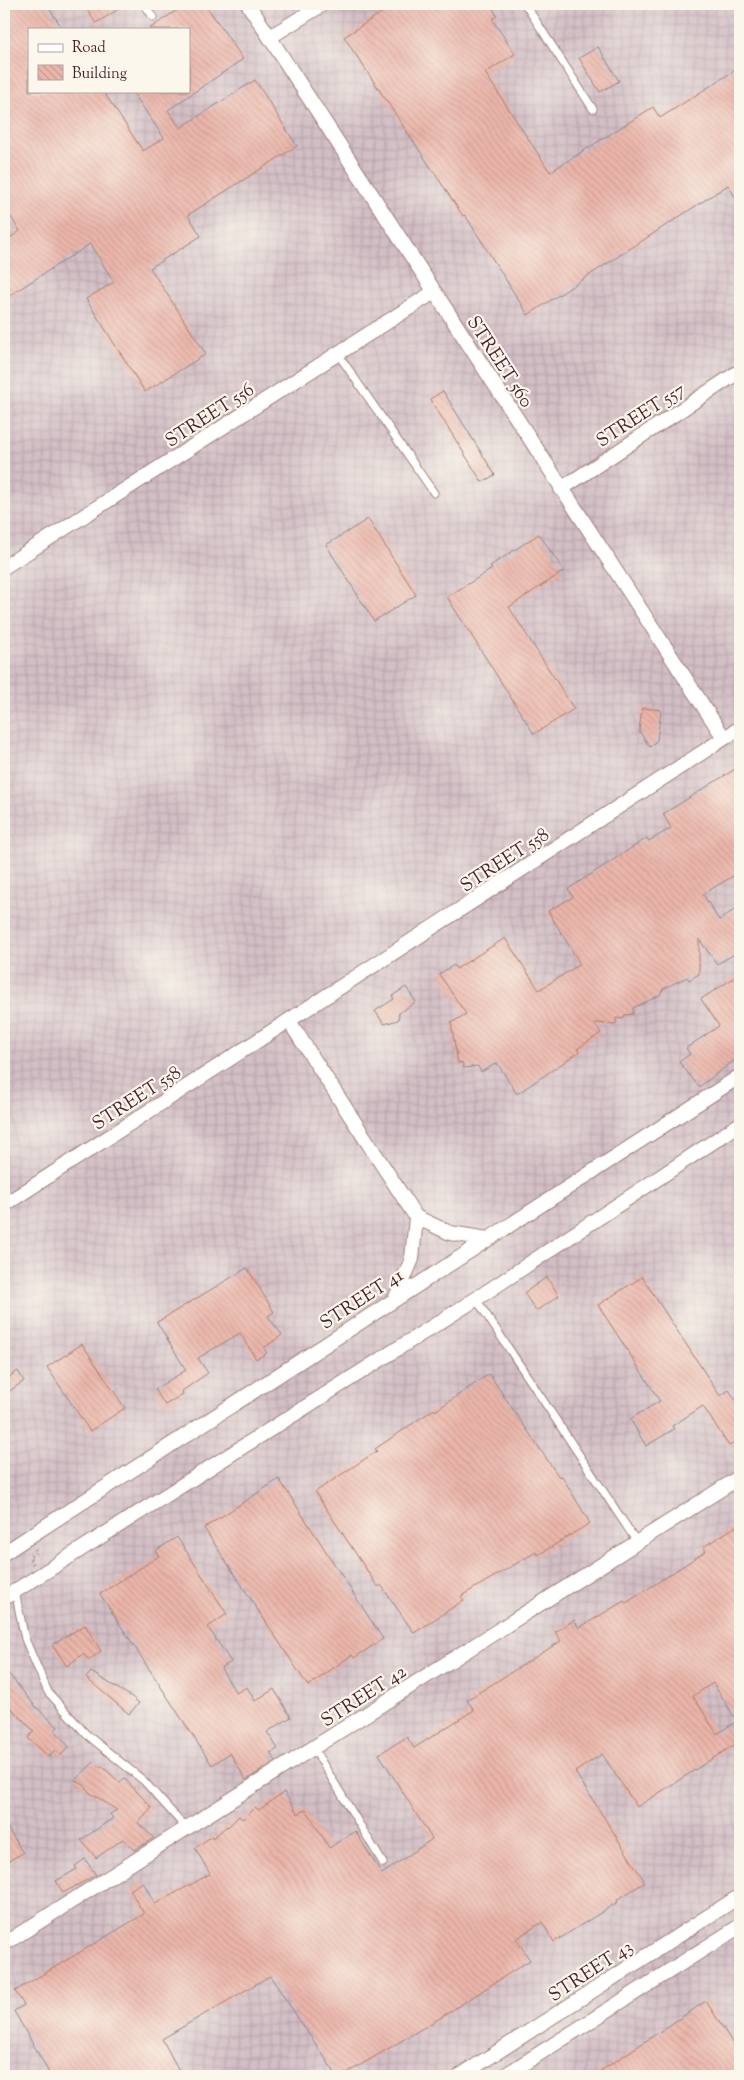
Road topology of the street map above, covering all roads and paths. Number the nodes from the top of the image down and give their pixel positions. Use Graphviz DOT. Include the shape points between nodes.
graph roads {
  1 [pos="144,4"];
  2 [pos="248,4"];
  3 [pos="323,4"];
  4 [pos="525,4"];
  5 [pos="153,17"];
  6 [pos="270,38"];
  7 [pos="593,109"];
  8 [pos="434,292"];
  9 [pos="338,354"];
  10 [pos="740,371"];
  11 [pos="561,489"];
  12 [pos="434,493"];
  13 [pos="4,567"];
  14 [pos="740,728"];
  15 [pos="724,738"];
  16 [pos="289,1021"];
  17 [pos="740,1076"];
  18 [pos="740,1124"];
  19 [pos="4,1205"];
  20 [pos="416,1217"];
  21 [pos="488,1238"];
  22 [pos="395,1298"];
  23 [pos="476,1299"];
  24 [pos="740,1477"];
  25 [pos="28,1537"];
  26 [pos="637,1542"];
  27 [pos="4,1553"];
  28 [pos="40,1575"];
  29 [pos="10,1595"];
  30 [pos="314,1749"];
  31 [pos="187,1830"];
  32 [pos="383,1863"];
  33 [pos="740,1896"];
  34 [pos="740,1926"];
  35 [pos="4,1944"];
  36 [pos="460,2076"];
  37 [pos="504,2076"];
  1 -- 5 [label="lane"];
  2 -- 6 [label="street, STREET 560"];
  3 -- 6 [label="street"];
  4 -- 7 [label="lane"];
  6 -- 8 [label="street, STREET 560"];
  8 -- 9 [label="street, STREET 556"];
  8 -- 11 [label="street, STREET 560"];
  9 -- 12 [label="lane"];
  9 -- 13 [label="street, STREET 556"];
  10 -- 11 [label="street, STREET 557"];
  11 -- 15 [label="street, STREET 560"];
  14 -- 15 [label="street, STREET 558"];
  15 -- 16 [label="street, STREET 558"];
  16 -- 19 [label="street, STREET 558"];
  16 -- 20 [label="street"];
  17 -- 21 [label="street, STREET 41"];
  18 -- 23 [label="street"];
  20 -- 21 [label="street" via="450,1234"];
  20 -- 22 [label="street" via="412,1259"];
  21 -- 22 [label="street, STREET 41"];
  22 -- 25 [label="street, STREET 41"];
  23 -- 26 [label="lane"];
  23 -- 28 [label="street"];
  24 -- 26 [label="street, STREET 42"];
  25 -- 27 [label="street, STREET 41"];
  25 -- 28 [label="path" via="37,1552 29,1557"];
  26 -- 30 [label="street, STREET 42"];
  28 -- 29 [label="street"];
  29 -- 31 [label="lane" via="48,1692 86,1734 144,1781"];
  30 -- 31 [label="street, STREET 42"];
  30 -- 32 [label="lane"];
  31 -- 35 [label="street, STREET 42"];
  33 -- 36 [label="street, STREET 43"];
  34 -- 37 [label="street"];
}
